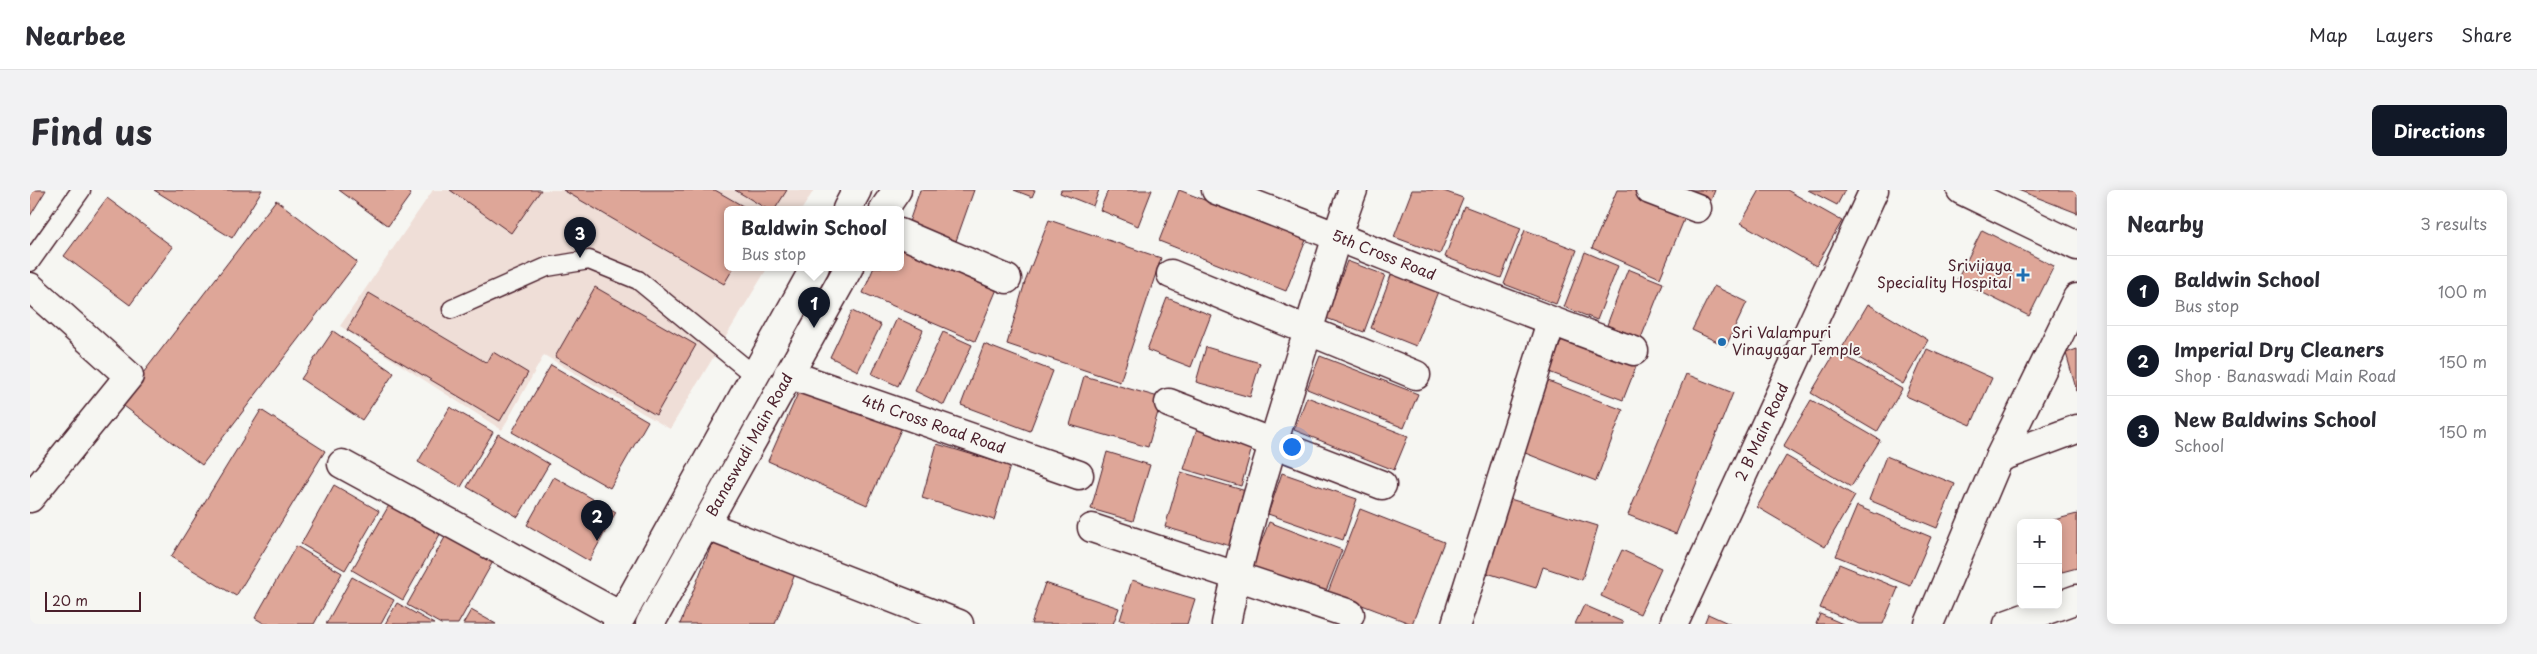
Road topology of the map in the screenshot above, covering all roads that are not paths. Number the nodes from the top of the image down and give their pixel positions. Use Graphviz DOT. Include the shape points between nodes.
graph roads {
  1 [pos="81,190"];
  2 [pos="857,190"];
  3 [pos="897,190"];
  4 [pos="1216,190"];
  5 [pos="1352,190"];
  6 [pos="1650,190"];
  7 [pos="1874,190"];
  8 [pos="1961,190"];
  9 [pos="848,206"];
  10 [pos="886,206"];
  11 [pos="1697,208"];
  12 [pos="1336,234"];
  13 [pos="904,235"];
  14 [pos="2077,246"];
  15 [pos="30,262"];
  16 [pos="813,271"];
  17 [pos="847,271"];
  18 [pos="1171,274"];
  19 [pos="1007,279"];
  20 [pos="30,287"];
  21 [pos="2077,298"];
  22 [pos="452,309"];
  23 [pos="1551,322"];
  24 [pos="1308,331"];
  25 [pos="1634,350"];
  26 [pos="788,374"];
  27 [pos="1416,375"];
  28 [pos="755,376"];
  29 [pos="1169,403"];
  30 [pos="2077,429"];
  31 [pos="1272,443"];
  32 [pos="2000,458"];
  33 [pos="342,464"];
  34 [pos="1079,475"];
  35 [pos="1382,485"];
  36 [pos="30,498"];
  37 [pos="705,525"];
  38 [pos="1092,528"];
  39 [pos="1236,575"];
  40 [pos="2077,599"];
  41 [pos="1350,614"];
  42 [pos="619,620"];
  43 [pos="1675,621"];
  44 [pos="650,624"];
  45 [pos="959,624"];
  46 [pos="1226,624"];
  47 [pos="1456,624"];
  48 [pos="1930,624"];
  49 [pos="2008,624"];
  1 -- 15 [label="lane"];
  2 -- 9 [label="street"];
  3 -- 10 [label="street"];
  4 -- 12 [label="street, 5th Cross Road"];
  5 -- 12 [label="street"];
  6 -- 11 [label="street"];
  7 -- 43 [label="street, 2 B Main Road"];
  8 -- 14 [label="street"];
  12 -- 23 [label="street, 5th Cross Road"];
  12 -- 24 [label="street"];
  13 -- 19 [label="street"];
  16 -- 28 [label="street, Banaswadi Main Road"];
  17 -- 26 [label="street, Banaswadi Main Road"];
  18 -- 24 [label="street"];
  20 -- 36 [label="street" via="129,376"];
  21 -- 32 [label="street"];
  22 -- 28 [label="lane" via="547,267 589,260 638,280"];
  23 -- 25 [label="street, 5th Cross Road"];
  23 -- 47 [label="street"];
  24 -- 27 [label="street"];
  24 -- 31 [label="street"];
  26 -- 34 [label="street, 4th Cross Road Road"];
  26 -- 37 [label="street, Banaswadi Main Road"];
  28 -- 42 [label="street, Banaswadi Main Road"];
  29 -- 31 [label="street"];
  30 -- 32 [label="street"];
  31 -- 35 [label="street"];
  31 -- 39 [label="street"];
  32 -- 48 [label="street"];
  33 -- 42 [label="street"];
  37 -- 44 [label="street, Banaswadi Main Road"];
  37 -- 45 [label="street"];
  38 -- 39 [label="street"];
  39 -- 41 [label="street"];
  39 -- 46 [label="street"];
  40 -- 49 [label="street"];
}
